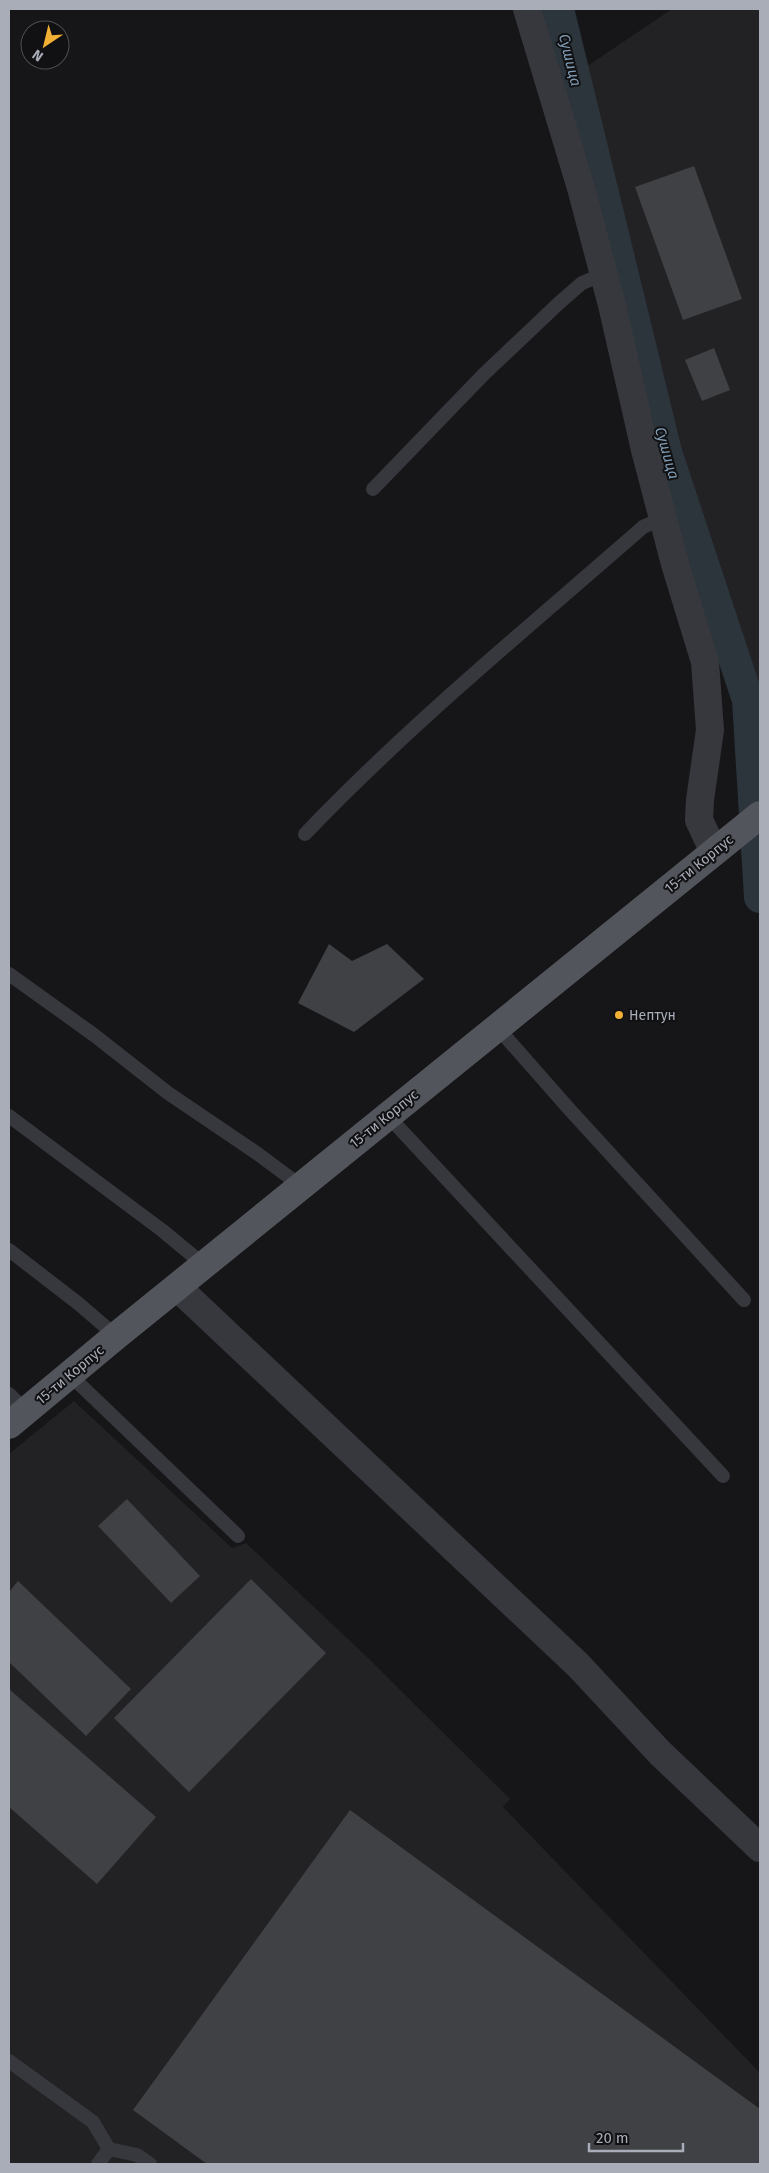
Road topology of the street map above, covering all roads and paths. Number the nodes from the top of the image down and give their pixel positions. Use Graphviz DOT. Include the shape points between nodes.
graph roads {
  1 [pos="527,9"];
  2 [pos="604,274"];
  3 [pos="372,489"];
  4 [pos="663,518"];
  5 [pos="760,814"];
  6 [pos="305,834"];
  7 [pos="723,845"];
  8 [pos="9,974"];
  9 [pos="498,1027"];
  10 [pos="9,1116"];
  11 [pos="388,1116"];
  12 [pos="301,1186"];
  13 [pos="9,1250"];
  14 [pos="204,1265"];
  15 [pos="177,1287"];
  16 [pos="744,1300"];
  17 [pos="116,1336"];
  18 [pos="70,1375"];
  19 [pos="14,1410"];
  20 [pos="723,1476"];
  21 [pos="238,1536"];
  22 [pos="760,1848"];
  23 [pos="9,2061"];
  24 [pos="109,2149"];
  25 [pos="98,2164"];
  26 [pos="150,2164"];
  1 -- 2 [label="street"];
  2 -- 3 [label="lane" via="582,284 559,303 484,374"];
  2 -- 4 [label="street"];
  4 -- 6 [label="lane" via="643,527 435,708"];
  4 -- 7 [label="street" via="705,662 710,730 699,820"];
  5 -- 7 [label="main road, 15-ти Корпус"];
  7 -- 9 [label="main road, 15-ти Корпус"];
  8 -- 12 [label="lane" via="168,1093"];
  9 -- 11 [label="main road, 15-ти Корпус"];
  9 -- 16 [label="lane"];
  10 -- 14 [label="lane"];
  11 -- 12 [label="main road, 15-ти Корпус"];
  11 -- 20 [label="lane"];
  12 -- 14 [label="main road, 15-ти Корпус"];
  13 -- 17 [label="lane"];
  14 -- 15 [label="main road, 15-ти Корпус"];
  15 -- 17 [label="main road, 15-ти Корпус"];
  15 -- 22 [label="street" via="578,1665 660,1753"];
  17 -- 18 [label="main road, 15-ти Корпус"];
  18 -- 19 [label="main road, 15-ти Корпус"];
  18 -- 21 [label="lane"];
  23 -- 24 [label="lane" via="93,2122"];
  24 -- 25 [label="lane"];
  24 -- 26 [label="lane" via="137,2155"];
}
